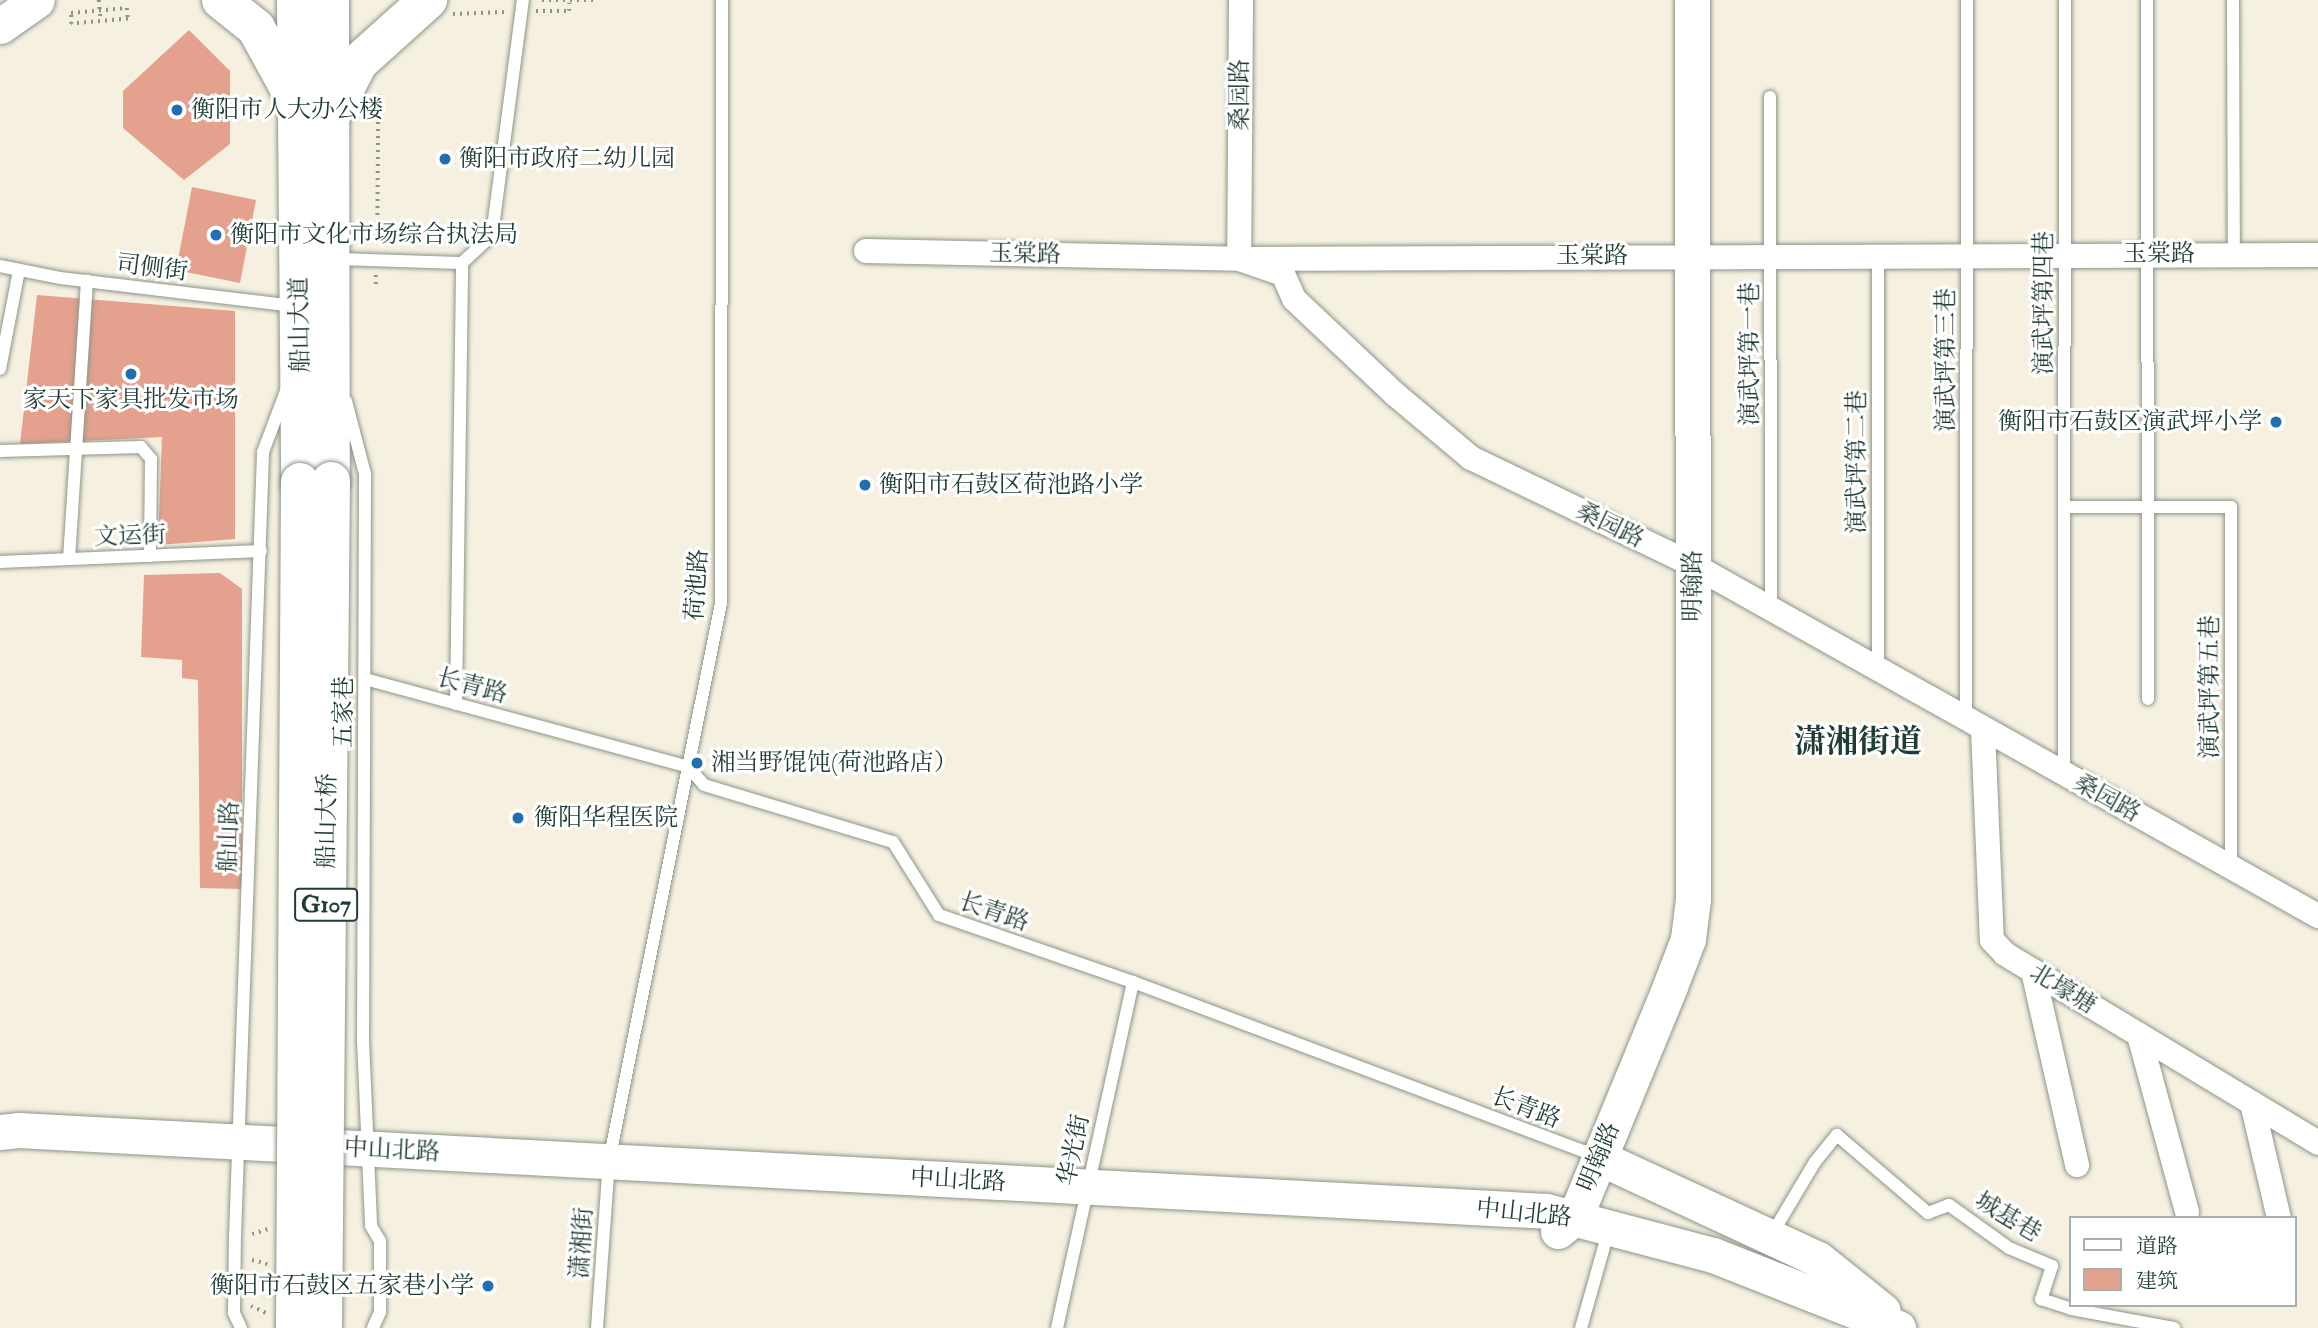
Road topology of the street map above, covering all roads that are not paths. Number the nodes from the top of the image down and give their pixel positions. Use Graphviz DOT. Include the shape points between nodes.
graph roads {
  1 [pos="37,0"];
  2 [pos="220,0"];
  3 [pos="296,0"];
  4 [pos="330,0"];
  5 [pos="722,0"];
  6 [pos="1241,0"];
  7 [pos="1681,0"];
  8 [pos="1692,0"];
  9 [pos="1967,0"];
  10 [pos="2065,0"];
  11 [pos="2147,0"];
  12 [pos="2233,0"];
  13 [pos="523,6"];
  14 [pos="435,10"];
  15 [pos="0,26"];
  16 [pos="1770,97"];
  17 [pos="314,109"];
  18 [pos="866,251"];
  19 [pos="1770,254"];
  20 [pos="1878,254"];
  21 [pos="1967,254"];
  22 [pos="2065,254"];
  23 [pos="2147,254"];
  24 [pos="1686,255"];
  25 [pos="2234,255"];
  26 [pos="2318,255"];
  27 [pos="1239,258"];
  28 [pos="332,259"];
  29 [pos="462,263"];
  30 [pos="0,266"];
  31 [pos="19,270"];
  32 [pos="87,281"];
  33 [pos="300,306"];
  34 [pos="317,350"];
  35 [pos="0,369"];
  36 [pos="0,451"];
  37 [pos="76,451"];
  38 [pos="316,482"];
  39 [pos="2064,507"];
  40 [pos="2148,507"];
  41 [pos="261,551"];
  42 [pos="150,556"];
  43 [pos="69,559"];
  44 [pos="0,562"];
  45 [pos="1688,562"];
  46 [pos="1771,611"];
  47 [pos="1878,671"];
  48 [pos="365,679"];
  49 [pos="2148,699"];
  50 [pos="456,704"];
  51 [pos="1975,724"];
  52 [pos="688,767"];
  53 [pos="2064,774"];
  54 [pos="2231,867"];
  55 [pos="2318,915"];
  56 [pos="2033,971"];
  57 [pos="1133,982"];
  58 [pos="2139,1035"];
  59 [pos="2252,1102"];
  60 [pos="0,1132"];
  61 [pos="2318,1143"];
  62 [pos="0,1147"];
  63 [pos="238,1149"];
  64 [pos="371,1156"];
  65 [pos="1593,1156"];
  66 [pos="2077,1165"];
  67 [pos="609,1169"];
  68 [pos="1086,1195"];
  69 [pos="2187,1212"];
  70 [pos="2279,1216"];
  71 [pos="1565,1221"];
  72 [pos="1771,1234"];
  73 [pos="1605,1243"];
  74 [pos="283,1321"];
  75 [pos="242,1328"];
  76 [pos="323,1328"];
  77 [pos="373,1328"];
  78 [pos="597,1328"];
  79 [pos="1057,1328"];
  80 [pos="1581,1328"];
  81 [pos="1861,1328"];
  82 [pos="1898,1328"];
  83 [pos="1905,1328"];
  84 [pos="2175,1328"];
  1 -- 15 [label="main road"];
  2 -- 17 [label="highway" via="256,29"];
  3 -- 17 [label="highway, 船山大道 / G107"];
  4 -- 17 [label="highway, 船山大道 / G107"];
  5 -- 52 [label="lane, 荷池路" via="721,603"];
  6 -- 27 [label="street, 桑园路"];
  7 -- 24 [label="main road, 明翰路"];
  8 -- 24 [label="main road, 明翰路"];
  9 -- 21 [label="lane, 演武坪第三巷"];
  10 -- 22 [label="lane, 演武坪第四巷"];
  11 -- 23 [label="lane"];
  12 -- 25 [label="lane"];
  13 -- 29 [label="lane" via="492,235"];
  14 -- 17 [label="highway" via="359,62"];
  16 -- 19 [label="lane, 演武坪第一巷"];
  17 -- 28 [label="highway, 船山大道 / G107"];
  17 -- 33 [label="highway, 船山大道 / G107"];
  18 -- 27 [label="street, 玉棠路"];
  19 -- 20 [label="street, 玉棠路"];
  19 -- 24 [label="street, 玉棠路"];
  19 -- 46 [label="lane, 演武坪第一巷"];
  20 -- 21 [label="street, 玉棠路"];
  20 -- 47 [label="lane, 演武坪第二巷"];
  21 -- 22 [label="street, 玉棠路"];
  21 -- 51 [label="lane, 演武坪第三巷"];
  22 -- 23 [label="street, 玉棠路"];
  22 -- 39 [label="lane, 演武坪第四巷"];
  23 -- 25 [label="street, 玉棠路"];
  23 -- 40 [label="lane"];
  24 -- 27 [label="street, 玉棠路"];
  24 -- 45 [label="main road, 明翰路"];
  25 -- 26 [label="street, 玉棠路"];
  27 -- 45 [label="street, 桑园路" via="1283,274 1294,299 1471,458"];
  28 -- 29 [label="lane"];
  28 -- 34 [label="highway, 船山大道 / G107"];
  29 -- 50 [label="lane"];
  30 -- 31 [label="lane, 司侧街"];
  31 -- 32 [label="lane, 司侧街"];
  31 -- 35 [label="lane"];
  32 -- 33 [label="lane, 司侧街"];
  32 -- 37 [label="lane"];
  33 -- 34 [label="highway, 船山大道 / G107"];
  34 -- 38 [label="highway, 船山大道 / G107"];
  34 -- 41 [label="lane, 船山路" via="263,452"];
  34 -- 48 [label="lane, 五家巷" via="365,474"];
  36 -- 37 [label="lane"];
  37 -- 42 [label="lane" via="141,447 151,459"];
  37 -- 43 [label="lane"];
  38 -- 74 [label="highway, 船山大桥 / G107, bridge"];
  38 -- 76 [label="highway, 船山大桥 / G107, bridge"];
  39 -- 40 [label="lane"];
  39 -- 53 [label="lane, 演武坪第四巷"];
  40 -- 49 [label="lane"];
  40 -- 54 [label="lane, 演武坪第五巷" via="2231,507"];
  41 -- 42 [label="lane, 文运街"];
  41 -- 63 [label="lane, 船山路"];
  42 -- 43 [label="lane, 文运街"];
  43 -- 44 [label="lane, 文运街"];
  45 -- 46 [label="street, 桑园路"];
  45 -- 65 [label="main road, 明翰路" via="1693,899 1688,939"];
  46 -- 47 [label="street, 桑园路"];
  47 -- 51 [label="street, 桑园路"];
  48 -- 50 [label="lane, 长青路"];
  48 -- 64 [label="lane, 五家巷" via="363,1040"];
  50 -- 52 [label="lane, 长青路"];
  51 -- 53 [label="street, 桑园路"];
  51 -- 56 [label="street, 北壕塘" via="1992,940"];
  52 -- 57 [label="lane, 长青路" via="704,785 892,842 939,915"];
  52 -- 67 [label="lane, 荷池路"];
  53 -- 54 [label="street, 桑园路"];
  54 -- 55 [label="street, 桑园路"];
  56 -- 58 [label="street, 北壕塘"];
  56 -- 66 [label="street"];
  57 -- 65 [label="lane, 长青路"];
  57 -- 68 [label="lane, 华光街"];
  58 -- 59 [label="street, 北壕塘"];
  58 -- 69 [label="street"];
  59 -- 61 [label="street, 北壕塘"];
  59 -- 70 [label="street"];
  60 -- 63 [label="main road, 中山北路"];
  62 -- 63 [label="main road, 中山北路"];
  63 -- 64 [label="main road, 中山北路"];
  63 -- 75 [label="lane, 船山路" via="234,1313"];
  64 -- 67 [label="main road, 中山北路"];
  64 -- 77 [label="lane, 五家巷" via="371,1226 380,1241 380,1312"];
  65 -- 71 [label="main road, 明翰路"];
  65 -- 72 [label="main road"];
  67 -- 68 [label="main road, 中山北路"];
  67 -- 78 [label="lane, 潇湘街"];
  68 -- 71 [label="main road, 中山北路"];
  68 -- 79 [label="lane, 华光街"];
  71 -- 73 [label="main road, 中山北路"];
  71 -- 82 [label="main road, 中山北路" via="1713,1255"];
  72 -- 83 [label="main road" via="1818,1259"];
  72 -- 84 [label="lane, 城基巷" via="1837,1135 1928,1213 1949,1205 2009,1248 2052,1266 2041,1299"];
  73 -- 80 [label="lane"];
  73 -- 81 [label="main road, 中山北路" via="1707,1269"];
}
